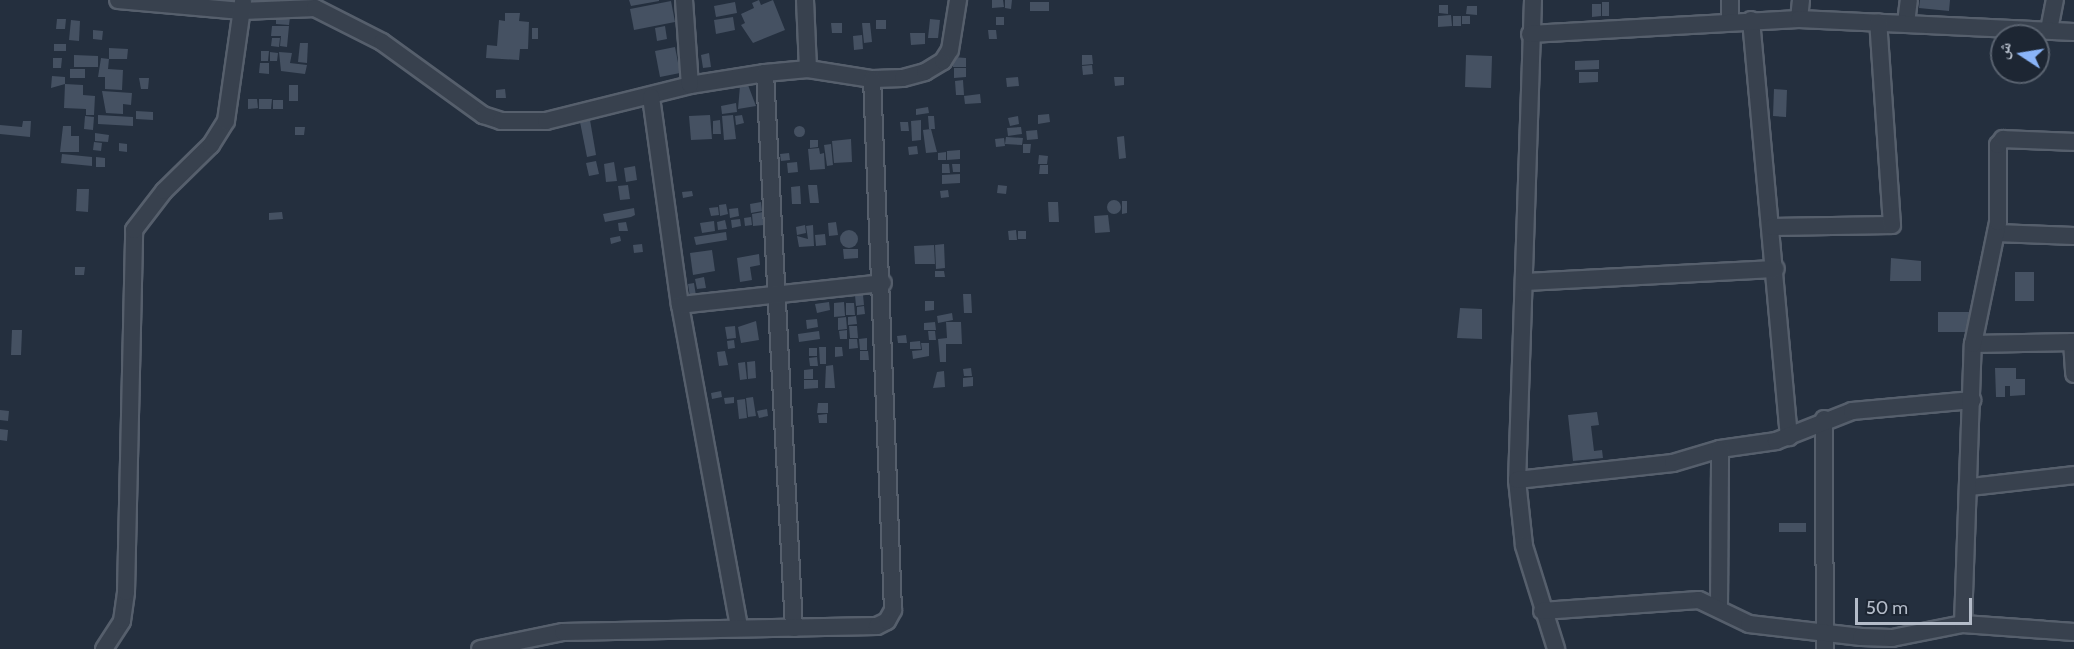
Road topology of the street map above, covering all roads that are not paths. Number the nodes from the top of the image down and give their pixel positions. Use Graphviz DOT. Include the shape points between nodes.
graph roads {
  1 [pos="118,0"];
  2 [pos="684,0"];
  3 [pos="805,0"];
  4 [pos="958,0"];
  5 [pos="1533,0"];
  6 [pos="1730,0"];
  7 [pos="1801,0"];
  8 [pos="1909,0"];
  9 [pos="2055,0"];
  10 [pos="243,5"];
  11 [pos="1799,19"];
  12 [pos="1752,20"];
  13 [pos="1730,22"];
  14 [pos="1878,22"];
  15 [pos="1906,23"];
  16 [pos="2050,25"];
  17 [pos="1990,27"];
  18 [pos="2050,30"];
  19 [pos="2074,32"];
  20 [pos="1530,34"];
  21 [pos="808,69"];
  22 [pos="765,73"];
  23 [pos="872,79"];
  24 [pos="690,85"];
  25 [pos="651,97"];
  26 [pos="2074,142"];
  27 [pos="1772,227"];
  28 [pos="1996,233"];
  29 [pos="2074,236"];
  30 [pos="1776,268"];
  31 [pos="1524,282"];
  32 [pos="883,283"];
  33 [pos="777,292"];
  34 [pos="680,305"];
  35 [pos="2073,342"];
  36 [pos="1973,344"];
  37 [pos="2074,374"];
  38 [pos="1973,400"];
  39 [pos="1824,419"];
  40 [pos="1789,437"];
  41 [pos="1720,449"];
  42 [pos="2074,474"];
  43 [pos="1517,480"];
  44 [pos="1971,487"];
  45 [pos="1719,608"];
  46 [pos="1542,611"];
  47 [pos="1963,624"];
  48 [pos="739,628"];
  49 [pos="794,628"];
  50 [pos="1822,632"];
  51 [pos="2074,632"];
  52 [pos="2056,641"];
  53 [pos="105,649"];
  54 [pos="480,649"];
  55 [pos="1556,649"];
  56 [pos="1825,649"];
  1 -- 10 [label="street"];
  2 -- 24 [label="street"];
  3 -- 21 [label="street"];
  4 -- 23 [label="street" via="950,50 943,61 925,72 903,78"];
  5 -- 20 [label="street"];
  6 -- 13 [label="street"];
  7 -- 11 [label="street"];
  8 -- 15 [label="street"];
  9 -- 16 [label="street"];
  10 -- 25 [label="street" via="325,11 382,42 483,115 501,121 546,121"];
  10 -- 53 [label="street" via="226,121 211,145 164,191 134,230 126,592 122,621"];
  11 -- 12 [label="street"];
  11 -- 14 [label="street"];
  12 -- 13 [label="street"];
  12 -- 27 [label="street"];
  13 -- 20 [label="street"];
  14 -- 15 [label="street"];
  14 -- 27 [label="street" via="1892,225"];
  15 -- 17 [label="street"];
  18 -- 19 [label="street"];
  20 -- 31 [label="street"];
  21 -- 22 [label="street"];
  21 -- 23 [label="street"];
  22 -- 24 [label="street"];
  22 -- 33 [label="street"];
  23 -- 32 [label="street"];
  24 -- 25 [label="street"];
  25 -- 34 [label="street"];
  26 -- 28 [label="street" via="1999,141"];
  27 -- 30 [label="street"];
  28 -- 29 [label="street"];
  28 -- 36 [label="street"];
  30 -- 31 [label="street"];
  30 -- 40 [label="street"];
  31 -- 43 [label="street"];
  32 -- 33 [label="street"];
  32 -- 49 [label="street" via="893,610 887,621 877,626"];
  33 -- 34 [label="street"];
  33 -- 49 [label="street"];
  34 -- 48 [label="street"];
  35 -- 36 [label="street"];
  35 -- 37 [label="street"];
  36 -- 38 [label="street"];
  38 -- 39 [label="street" via="1851,411"];
  38 -- 44 [label="street"];
  39 -- 40 [label="street"];
  39 -- 50 [label="street"];
  40 -- 41 [label="street"];
  41 -- 43 [label="street" via="1673,463"];
  41 -- 45 [label="street"];
  42 -- 44 [label="street"];
  43 -- 46 [label="street" via="1524,546"];
  44 -- 47 [label="street"];
  45 -- 46 [label="street" via="1699,600"];
  45 -- 50 [label="street" via="1749,624"];
  46 -- 55 [label="street"];
  47 -- 50 [label="street" via="1892,638"];
  47 -- 52 [label="street"];
  48 -- 49 [label="street"];
  48 -- 54 [label="street" via="563,632"];
  50 -- 56 [label="street"];
  51 -- 52 [label="street"];
}
